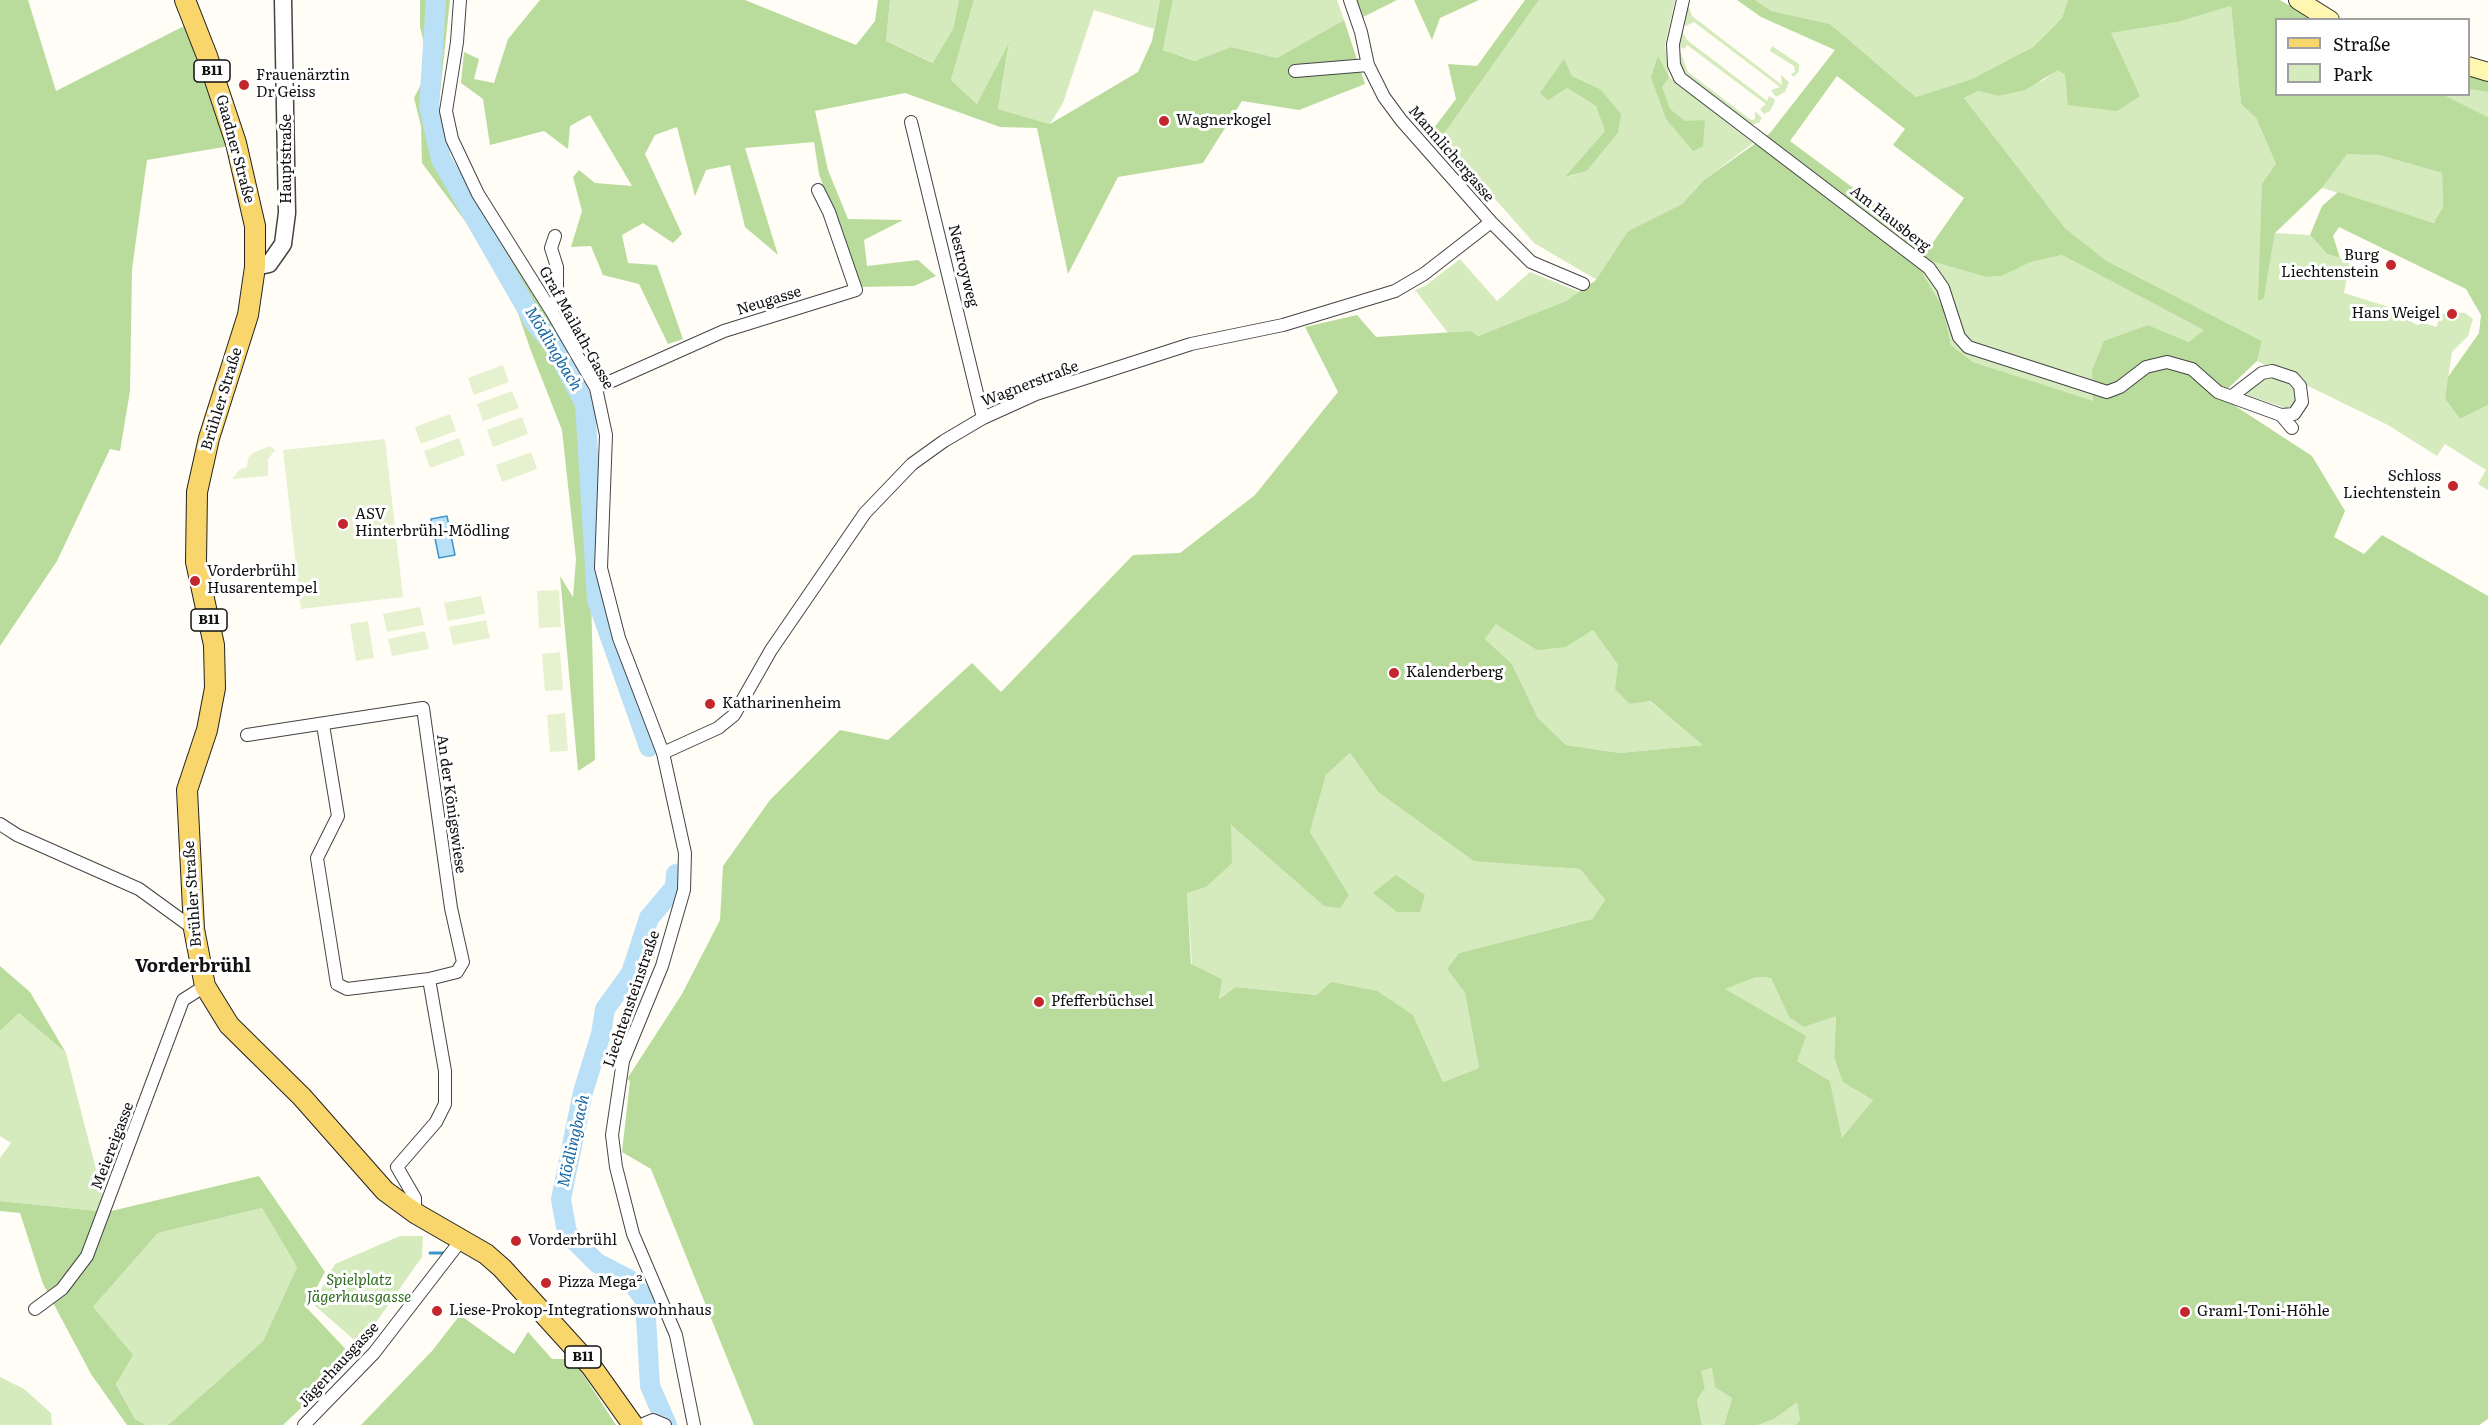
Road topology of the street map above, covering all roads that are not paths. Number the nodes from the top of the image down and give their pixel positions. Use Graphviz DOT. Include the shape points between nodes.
graph roads {
  1 [pos="185,0"];
  2 [pos="283,0"];
  3 [pos="460,0"];
  4 [pos="1350,0"];
  5 [pos="1683,0"];
  6 [pos="2298,0"];
  7 [pos="2327,18"];
  8 [pos="1368,65"];
  9 [pos="2470,66"];
  10 [pos="1295,71"];
  11 [pos="2488,72"];
  12 [pos="911,122"];
  13 [pos="818,190"];
  14 [pos="1491,222"];
  15 [pos="555,236"];
  16 [pos="255,267"];
  17 [pos="1583,284"];
  18 [pos="552,312"];
  19 [pos="596,388"];
  20 [pos="2232,396"];
  21 [pos="2281,415"];
  22 [pos="983,418"];
  23 [pos="2292,428"];
  24 [pos="324,725"];
  25 [pos="247,735"];
  26 [pos="663,753"];
  27 [pos="0,824"];
  28 [pos="194,929"];
  29 [pos="429,979"];
  30 [pos="206,986"];
  31 [pos="415,1213"];
  32 [pos="462,1239"];
  33 [pos="34,1309"];
  34 [pos="662,1424"];
  35 [pos="304,1425"];
  36 [pos="633,1425"];
  37 [pos="641,1425"];
  38 [pos="694,1425"];
  1 -- 16 [label="main road, Gaadner Straße / B11" via="236,142 255,226"];
  2 -- 16 [label="street, Hauptstraße" via="287,213 283,244 269,264"];
  3 -- 18 [label="street, Graf Mailath-Gasse" via="446,111 452,139 478,194"];
  4 -- 8 [label="street, Mannlichergasse"];
  5 -- 20 [label="street, Am Hausberg" via="1673,44 1674,65 1680,78 1929,268 1943,288 1959,337 1968,347 2107,392 2146,367 2167,362 2192,369 2218,392"];
  6 -- 7 [label="main road"];
  8 -- 10 [label="street"];
  8 -- 14 [label="street, Mannlichergasse" via="1384,98 1401,120"];
  9 -- 11 [label="main road"];
  12 -- 22 [label="street, Nestroyweg"];
  13 -- 19 [label="street, Neugasse" via="856,290 724,330"];
  14 -- 17 [label="street, Mannlichergasse" via="1531,262"];
  14 -- 22 [label="street, Wagnerstraße" via="1424,274 1395,291 1282,326 1191,344 1036,394"];
  15 -- 18 [label="street" via="550,248 557,267 557,296"];
  16 -- 28 [label="main road, Brühler Straße / B11" via="248,315 209,438 197,492 196,562 214,645 215,688 207,730 187,790"];
  18 -- 19 [label="street, Graf Mailath-Gasse"];
  19 -- 26 [label="street, Graf Mailath-Gasse" via="606,435 601,568 619,638"];
  20 -- 21 [label="street, Am Hausberg"];
  20 -- 21 [label="street" via="2262,373 2272,371 2294,378 2300,386 2302,402 2294,414"];
  21 -- 23 [label="street, Am Hausberg"];
  22 -- 26 [label="street, Wagnerstraße" via="912,464 865,513 815,582 734,715 718,728"];
  24 -- 25 [label="street, An der Königswiese"];
  24 -- 29 [label="street, An der Königswiese" via="338,816 317,858 337,984 347,989"];
  24 -- 29 [label="street, An der Königswiese" via="423,708 451,908 463,962 457,972"];
  26 -- 38 [label="street, Liechtensteinstraße" via="685,853 684,890 662,966 623,1060 612,1135 615,1167 633,1234 676,1335"];
  27 -- 28 [label="street" via="139,890"];
  28 -- 30 [label="main road, Brühler Straße / B11"];
  29 -- 31 [label="street" via="445,1071 445,1104 397,1167 415,1198"];
  30 -- 31 [label="main road, Brühler Straße / B11" via="244,1041 302,1097 385,1191"];
  30 -- 33 [label="street, Meiereigasse" via="183,1000 87,1256 62,1289"];
  31 -- 32 [label="main road, Brühler Straße / B11"];
  32 -- 35 [label="street, Jägerhausgasse" via="374,1353"];
  32 -- 36 [label="main road, Brühler Straße / B11" via="494,1260 519,1286 591,1366"];
  34 -- 37 [label="street" via="653,1420"];
}
